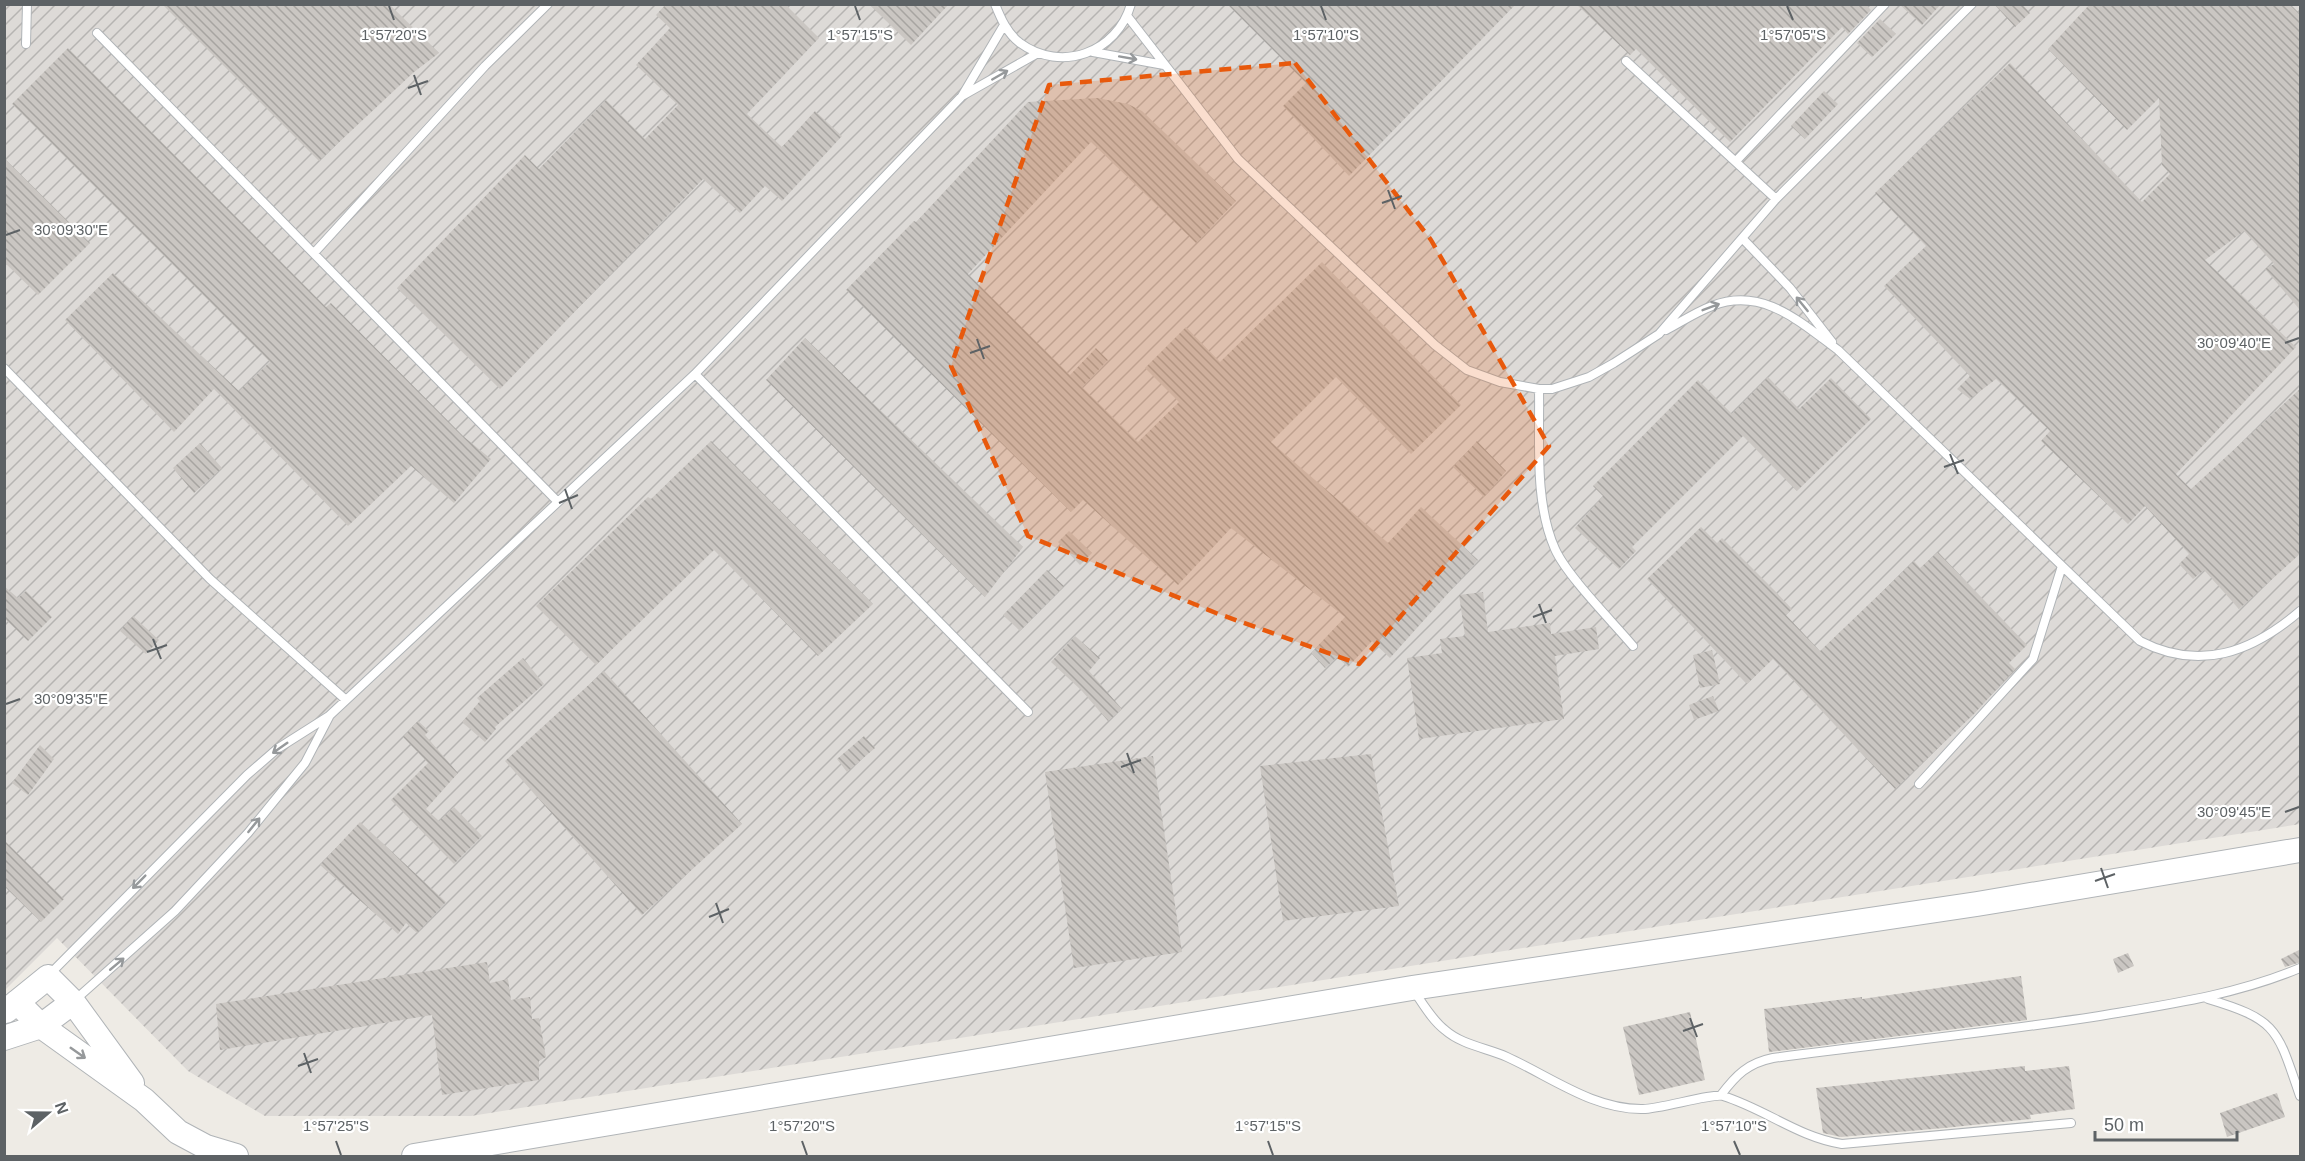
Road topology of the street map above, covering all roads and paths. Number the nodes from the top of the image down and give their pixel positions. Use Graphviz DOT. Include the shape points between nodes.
graph roads {
  1 [pos="27,4"];
  2 [pos="548,4"];
  3 [pos="995,4"];
  4 [pos="1131,4"];
  5 [pos="1885,4"];
  6 [pos="1972,4"];
  7 [pos="1128,17"];
  8 [pos="1004,25"];
  9 [pos="97,33"];
  10 [pos="26,44"];
  11 [pos="1093,52"];
  12 [pos="1038,53"];
  13 [pos="1626,61"];
  14 [pos="1164,65"];
  15 [pos="962,96"];
  16 [pos="1737,160"];
  17 [pos="1776,199"];
  18 [pos="1743,238"];
  19 [pos="314,253"];
  20 [pos="1659,334"];
  21 [pos="1838,350"];
  22 [pos="4,368"];
  23 [pos="695,374"];
  24 [pos="1539,389"];
  25 [pos="558,502"];
  26 [pos="2062,566"];
  27 [pos="2301,611"];
  28 [pos="1633,646"];
  29 [pos="346,700"];
  30 [pos="1028,712"];
  31 [pos="329,716"];
  32 [pos="1919,784"];
  33 [pos="2301,850"];
  34 [pos="2301,968"];
  35 [pos="48,977"];
  36 [pos="1412,988"];
  37 [pos="2207,999"];
  38 [pos="73,1002"];
  39 [pos="11,1007"];
  40 [pos="41,1026"];
  41 [pos="4,1038"];
  42 [pos="1721,1095"];
  43 [pos="2301,1096"];
  44 [pos="144,1100"];
  45 [pos="2071,1123"];
  46 [pos="236,1156"];
  47 [pos="414,1156"];
  1 -- 10 [label="lane"];
  2 -- 19 [label="lane" via="485,66"];
  3 -- 8 [label="lane"];
  4 -- 7 [label="lane"];
  5 -- 16 [label="lane"];
  6 -- 17 [label="lane"];
  7 -- 11 [label="lane" via="1113,38"];
  7 -- 14 [label="lane"];
  8 -- 12 [label="lane" via="1019,42"];
  8 -- 15 [label="lane"];
  9 -- 19 [label="lane"];
  11 -- 12 [label="lane" via="1056,58"];
  11 -- 14 [label="lane, one-way"];
  15 -- 12 [label="lane, one-way"];
  13 -- 16 [label="lane"];
  14 -- 24 [label="lane" via="1238,159 1435,345 1467,370 1500,382"];
  15 -- 23 [label="lane"];
  16 -- 17 [label="lane"];
  17 -- 18 [label="lane"];
  18 -- 20 [label="lane"];
  21 -- 18 [label="lane, one-way" via="1790,288"];
  19 -- 25 [label="lane"];
  20 -- 21 [label="lane, one-way" via="1713,305 1740,300 1765,302"];
  20 -- 24 [label="lane" via="1589,377"];
  21 -- 26 [label="lane"];
  22 -- 29 [label="lane" via="210,579"];
  23 -- 25 [label="lane"];
  23 -- 30 [label="lane"];
  24 -- 28 [label="lane" via="1541,478 1547,528 1556,552"];
  25 -- 29 [label="lane"];
  26 -- 27 [label="lane" via="2140,640 2160,651 2216,656 2275,632"];
  26 -- 32 [label="lane" via="2033,659"];
  29 -- 31 [label="lane"];
  31 -- 35 [label="lane, one-way" via="277,749 247,775"];
  38 -- 31 [label="lane, one-way" via="176,911 248,833 305,763"];
  33 -- 36 [label="main road" via="1977,904"];
  34 -- 37 [label="lane"];
  35 -- 38 [label="main road"];
  35 -- 39 [label="main road"];
  36 -- 42 [label="lane" via="1445,1031 1596,1101 1642,1110"];
  36 -- 47 [label="main road"];
  37 -- 42 [label="lane" via="2053,1023 1773,1058 1747,1067"];
  37 -- 43 [label="lane" via="2261,1018 2284,1049"];
  38 -- 40 [label="main road"];
  38 -- 44 [label="main road"];
  39 -- 40 [label="main road"];
  40 -- 41 [label="main road"];
  40 -- 44 [label="main road, one-way"];
  42 -- 45 [label="lane" via="1809,1137 1842,1144"];
  44 -- 46 [label="main road" via="178,1132 206,1147"];
}
